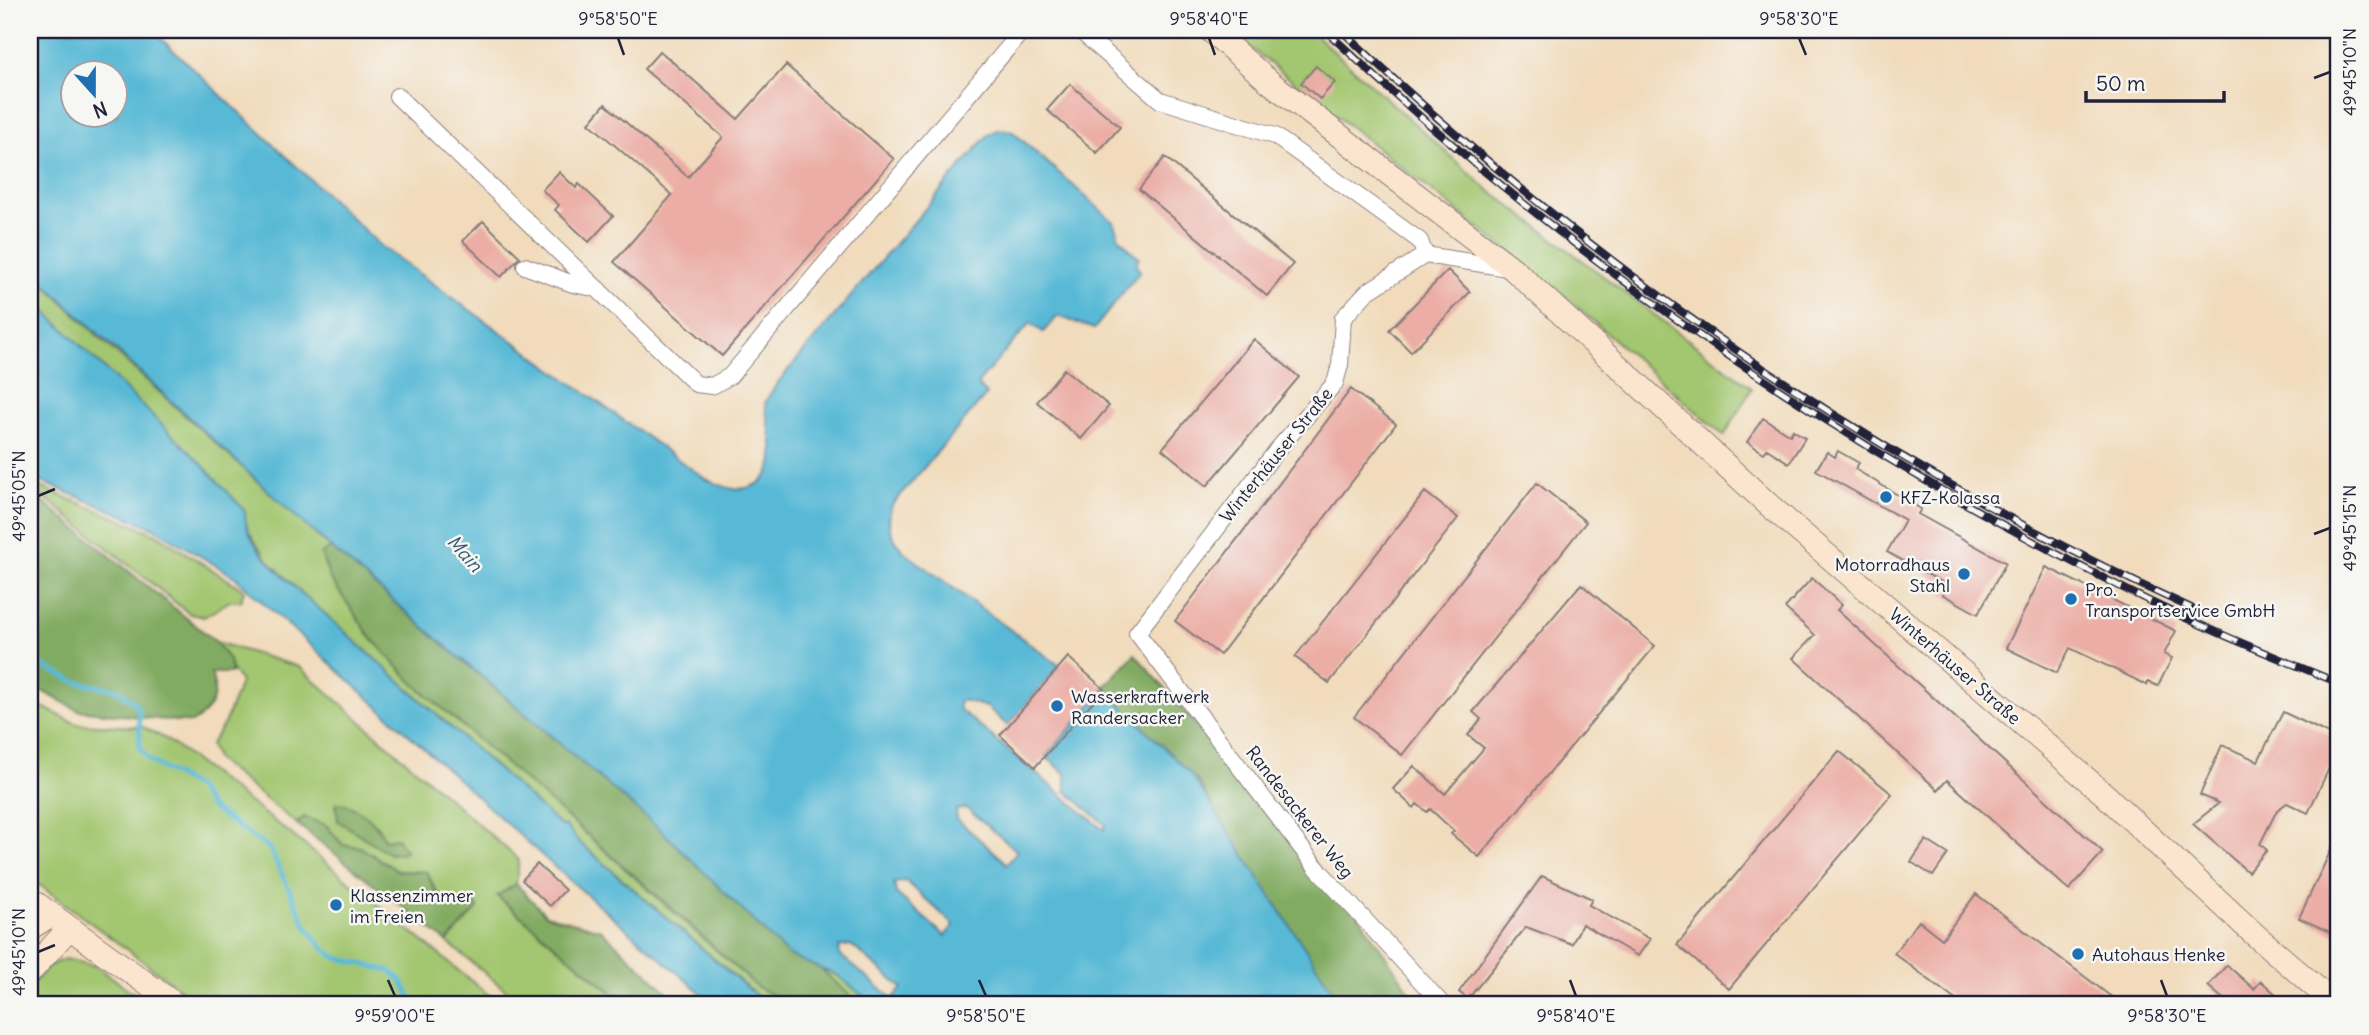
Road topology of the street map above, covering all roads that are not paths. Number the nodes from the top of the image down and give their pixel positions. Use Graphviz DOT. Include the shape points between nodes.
graph roads {
  1 [pos="1023,30"];
  2 [pos="1079,30"];
  3 [pos="1210,30"];
  4 [pos="397,96"];
  5 [pos="1424,255"];
  6 [pos="525,266"];
  7 [pos="1513,269"];
  8 [pos="598,289"];
  9 [pos="1137,633"];
  10 [pos="30,899"];
  11 [pos="60,921"];
  12 [pos="30,928"];
  13 [pos="30,972"];
  14 [pos="176,1005"];
  15 [pos="1443,1005"];
  16 [pos="2336,1005"];
  1 -- 8 [label="street" via="730,376 712,386 696,384"];
  2 -- 5 [label="street" via="1160,100 1275,135 1420,241"];
  3 -- 7 [label="main road, Winterhäuser Straße" via="1271,83"];
  4 -- 8 [label="street"];
  5 -- 7 [label="street"];
  5 -- 9 [label="street, Winterhäuser Straße" via="1367,292 1343,318 1335,383 1277,450"];
  6 -- 8 [label="street"];
  7 -- 16 [label="main road, Winterhäuser Straße" via="1770,506 2104,794"];
  9 -- 15 [label="street, Randesackerer Weg" via="1316,867"];
  10 -- 11 [label="main road"];
  11 -- 12 [label="main road"];
  11 -- 13 [label="main road"];
  11 -- 14 [label="main road"];
}
